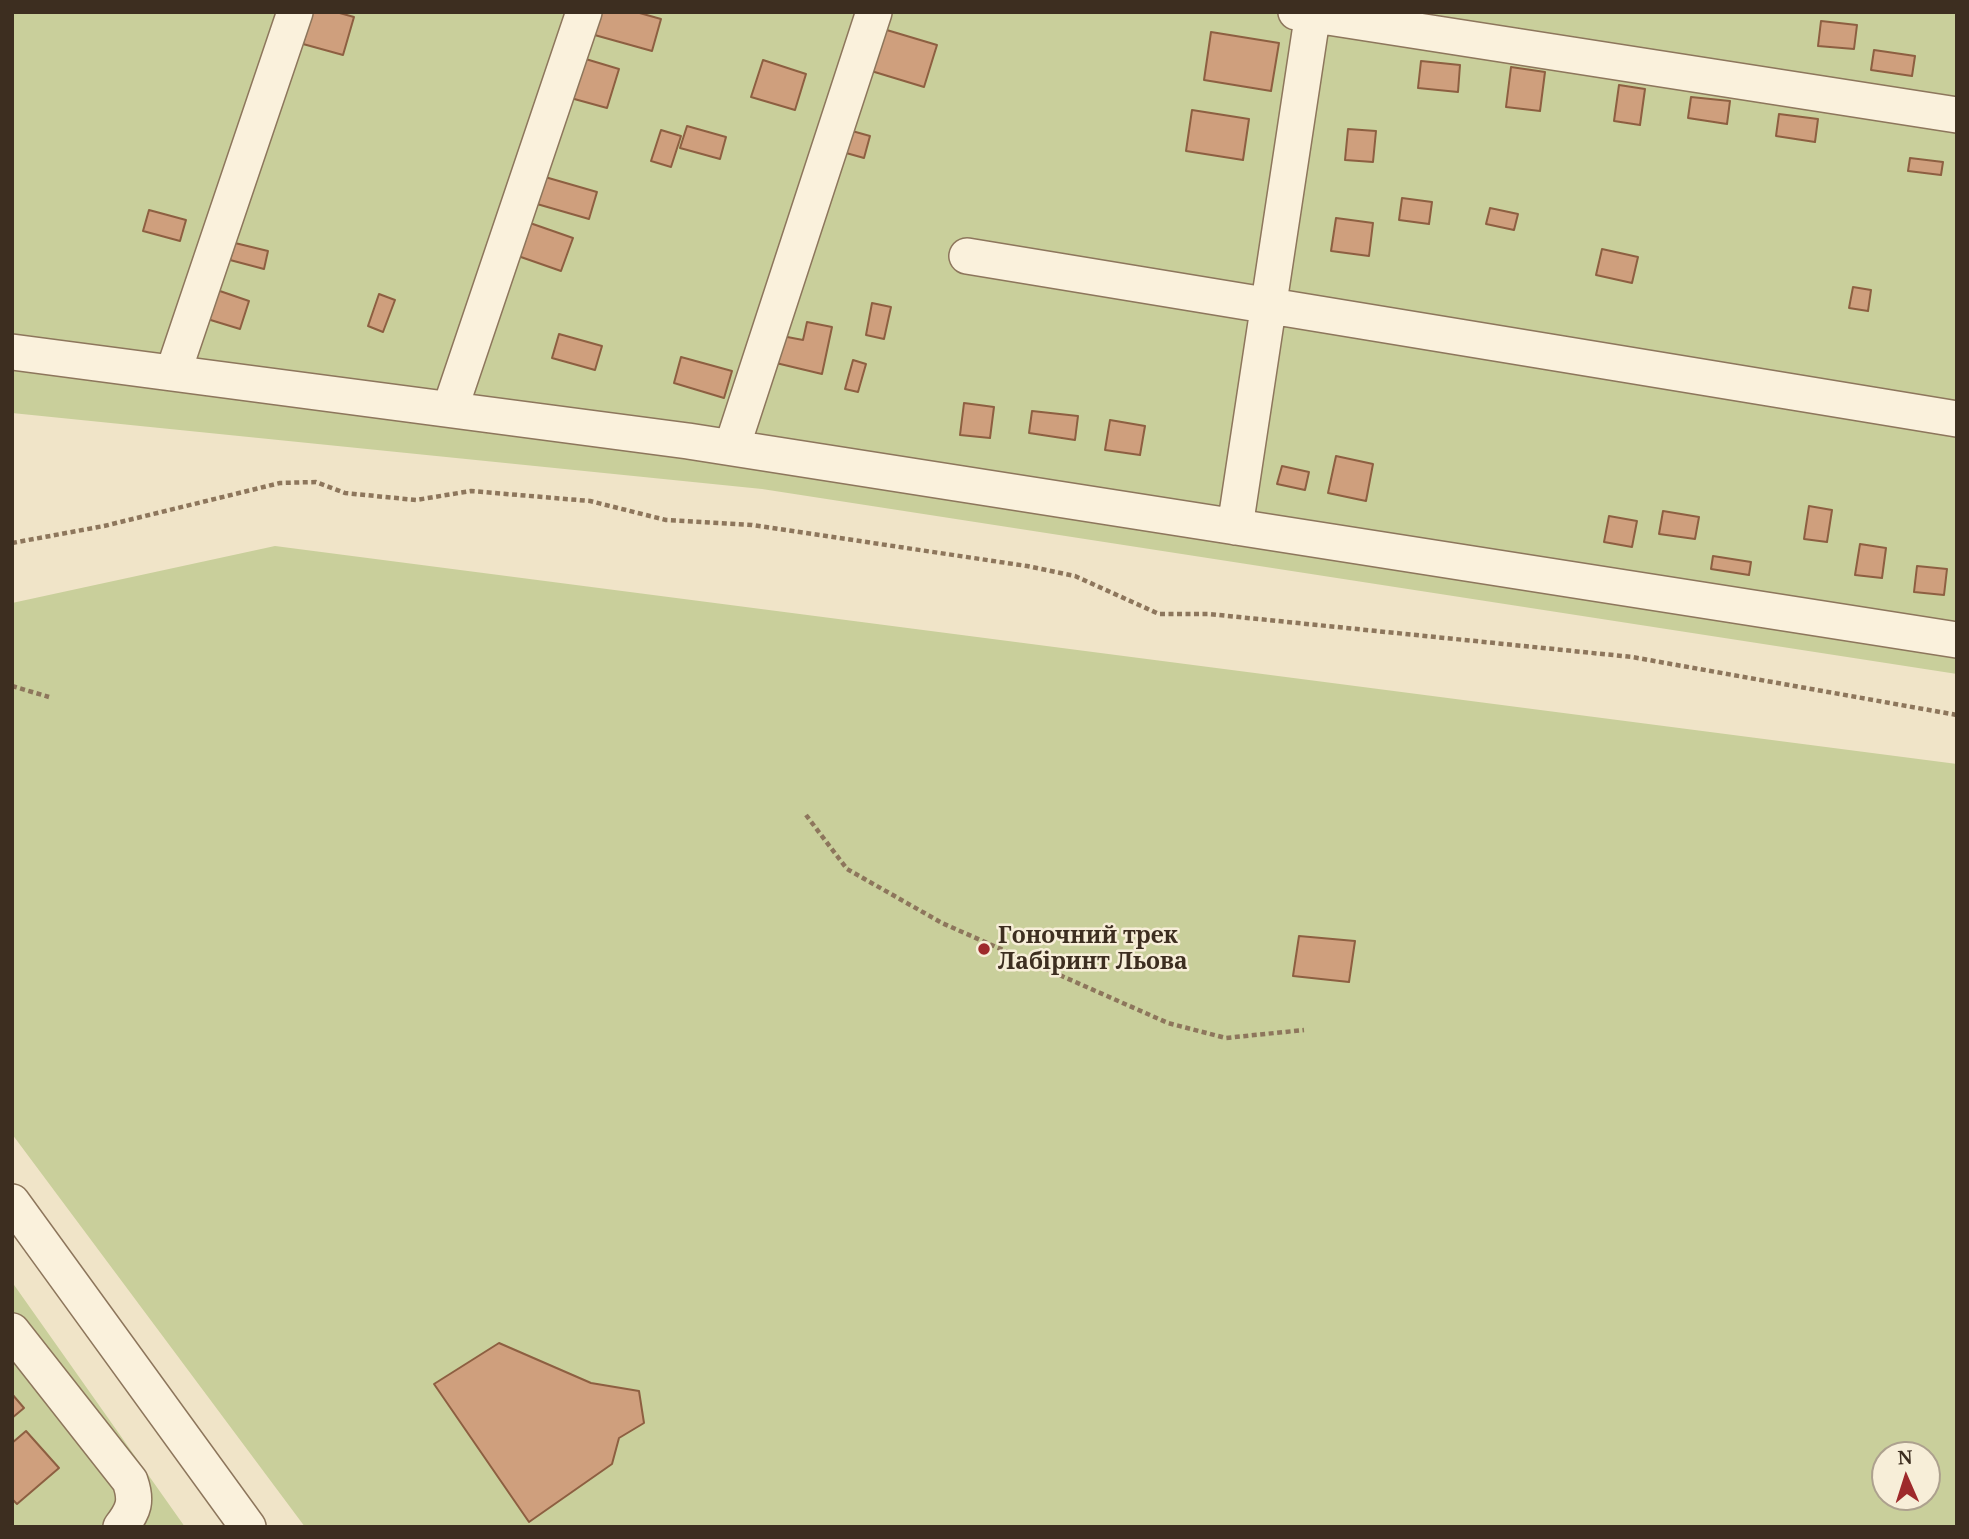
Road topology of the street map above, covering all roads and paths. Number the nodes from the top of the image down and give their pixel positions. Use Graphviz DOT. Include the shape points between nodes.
graph roads {
  1 [pos="295,12"];
  2 [pos="584,12"];
  3 [pos="874,12"];
  4 [pos="1307,13"];
  5 [pos="1957,115"];
  6 [pos="967,256"];
  7 [pos="1269,305"];
  8 [pos="12,352"];
  9 [pos="173,373"];
  10 [pos="450,409"];
  11 [pos="1957,419"];
  12 [pos="732,447"];
  13 [pos="1235,527"];
  14 [pos="12,543"];
  15 [pos="1957,640"];
  16 [pos="12,687"];
  17 [pos="49,697"];
  18 [pos="1957,715"];
  19 [pos="806,815"];
  20 [pos="1304,1030"];
  21 [pos="12,1202"];
  22 [pos="12,1331"];
  23 [pos="121,1527"];
  24 [pos="248,1527"];
  1 -- 9 [label="street"];
  2 -- 10 [label="street"];
  3 -- 12 [label="street"];
  4 -- 5 [label="street"];
  4 -- 7 [label="street"];
  6 -- 7 [label="street"];
  7 -- 11 [label="street"];
  7 -- 13 [label="street"];
  8 -- 9 [label="street"];
  9 -- 10 [label="street"];
  10 -- 12 [label="street"];
  12 -- 13 [label="street"];
  13 -- 15 [label="street"];
  14 -- 18 [label="path" via="104,526 280,483 316,482 345,493 416,500 471,491 590,501 666,520 752,525 1027,566 1074,576 1159,614 1209,614 1632,657"];
  16 -- 17 [label="path"];
  19 -- 20 [label="path" via="847,869 942,923 1168,1023 1226,1038"];
  21 -- 24 [label="street"];
  22 -- 23 [label="street" via="130,1481 136,1497 133,1513"];
}
